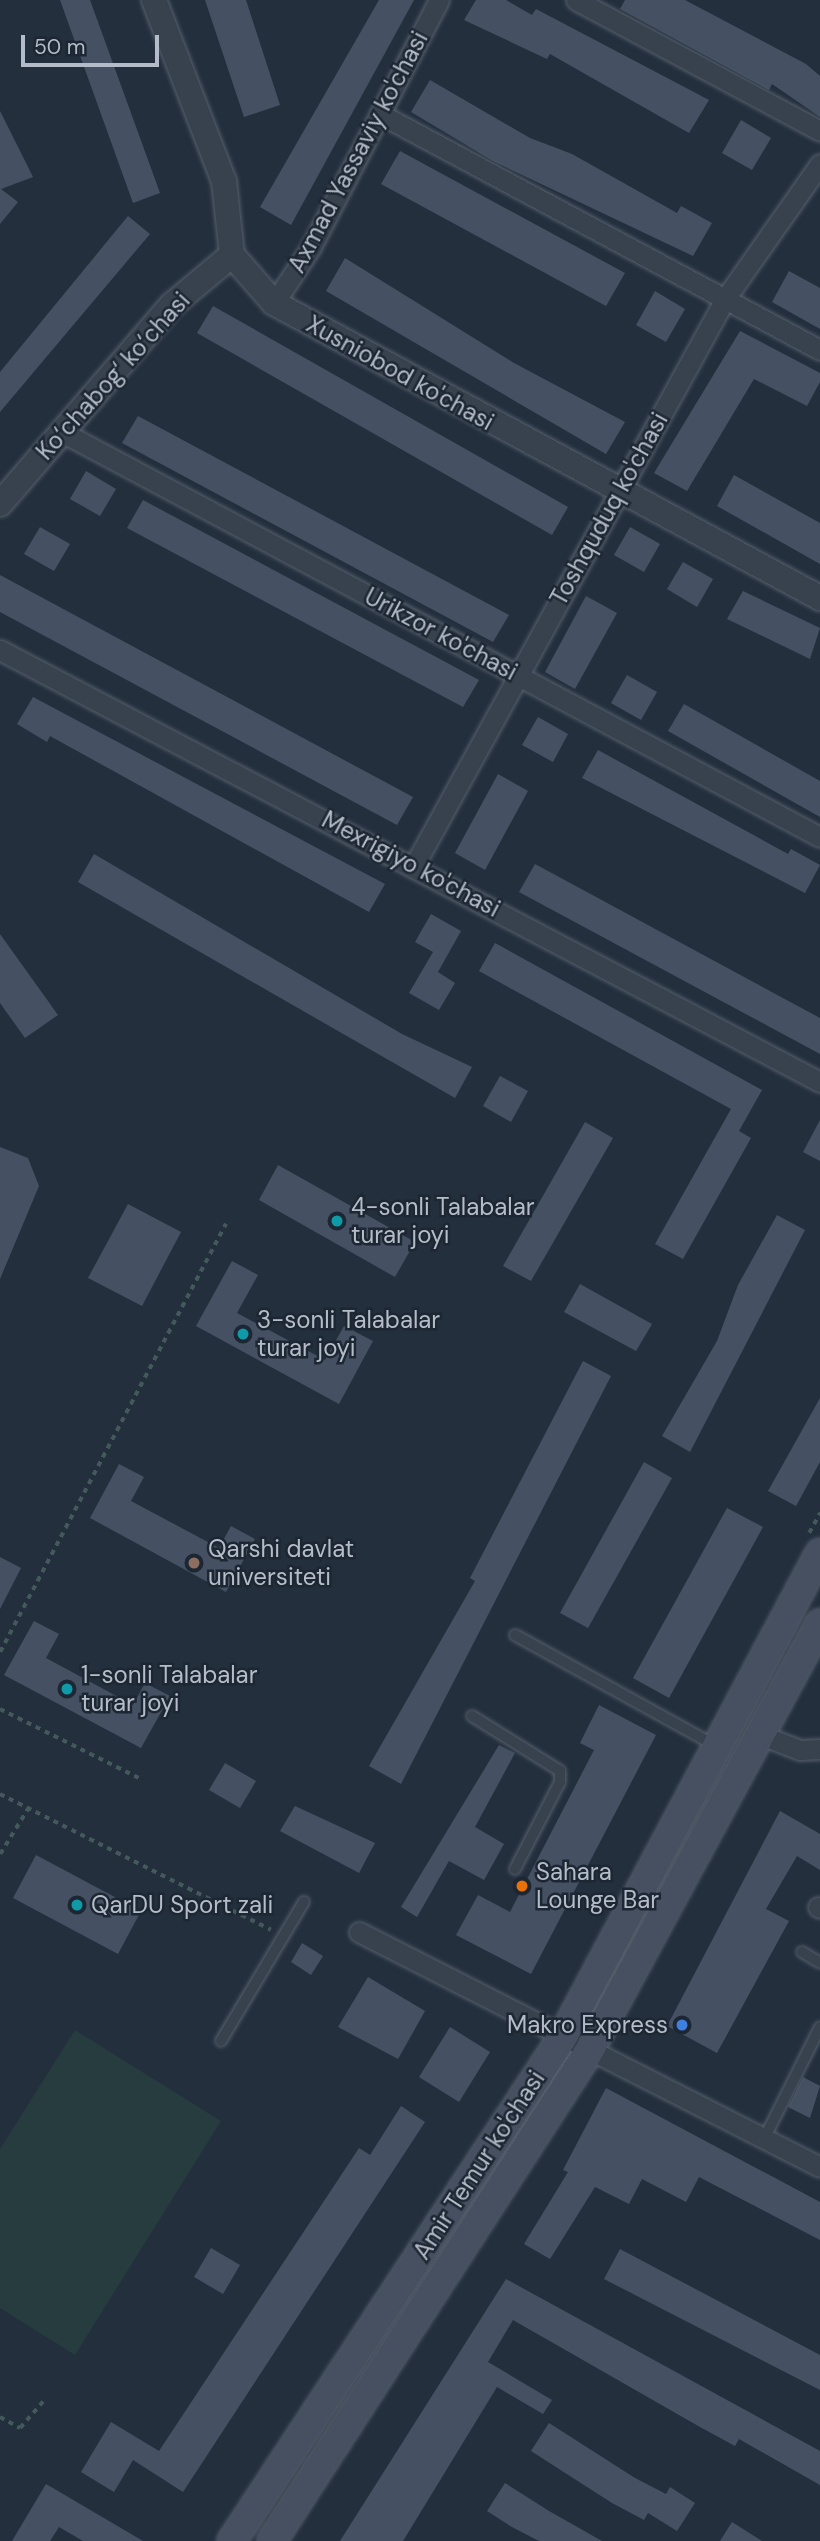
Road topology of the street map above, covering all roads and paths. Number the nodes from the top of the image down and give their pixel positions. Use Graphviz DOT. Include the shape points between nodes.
graph roads {
  1 [pos="154,0"];
  2 [pos="439,0"];
  3 [pos="576,0"];
  4 [pos="380,114"];
  5 [pos="820,131"];
  6 [pos="820,163"];
  7 [pos="232,255"];
  8 [pos="724,299"];
  9 [pos="274,303"];
  10 [pos="820,350"];
  11 [pos="62,432"];
  12 [pos="618,493"];
  13 [pos="0,504"];
  14 [pos="820,598"];
  15 [pos="0,650"];
  16 [pos="518,675"];
  17 [pos="820,837"];
  18 [pos="415,864"];
  19 [pos="820,1082"];
  20 [pos="226,1224"];
  21 [pos="820,1553"];
  22 [pos="820,1624"];
  23 [pos="515,1634"];
  24 [pos="0,1652"];
  25 [pos="0,1709"];
  26 [pos="472,1716"];
  27 [pos="761,1735"];
  28 [pos="717,1746"];
  29 [pos="820,1749"];
  30 [pos="141,1779"];
  31 [pos="0,1794"];
  32 [pos="29,1807"];
  33 [pos="0,1854"];
  34 [pos="515,1869"];
  35 [pos="304,1902"];
  36 [pos="359,1932"];
  37 [pos="282,1936"];
  38 [pos="802,1952"];
  39 [pos="820,1963"];
  40 [pos="820,2027"];
  41 [pos="562,2038"];
  42 [pos="221,2041"];
  43 [pos="588,2053"];
  44 [pos="764,2139"];
  45 [pos="820,2167"];
  46 [pos="45,2399"];
  47 [pos="0,2417"];
  48 [pos="232,2541"];
  49 [pos="272,2541"];
  1 -- 7 [label="street" via="224,181"];
  2 -- 4 [label="street, Axmad Yassaviy ko'chasi"];
  3 -- 5 [label="street"];
  4 -- 8 [label="street"];
  4 -- 9 [label="street, Axmad Yassaviy ko'chasi"];
  6 -- 8 [label="street, Toshquduq ko'chasi"];
  7 -- 9 [label="street, Xusniobod ko'chasi"];
  7 -- 11 [label="street, Ko‘chabog‘ ko‘chasi" via="173,305"];
  8 -- 10 [label="street"];
  8 -- 12 [label="street, Toshquduq ko'chasi"];
  9 -- 12 [label="street, Xusniobod ko'chasi"];
  11 -- 13 [label="street, Ko‘chabog‘ ko‘chasi"];
  11 -- 16 [label="street, Urikzor ko'chasi"];
  12 -- 14 [label="street, Xusniobod ko'chasi"];
  12 -- 16 [label="street, Toshquduq ko'chasi"];
  15 -- 18 [label="street, Mexrigiyo ko'chasi"];
  16 -- 17 [label="street, Urikzor ko'chasi"];
  16 -- 18 [label="street, Toshquduq ko'chasi"];
  18 -- 19 [label="street, Mexrigiyo ko'chasi"];
  20 -- 24 [label="path"];
  21 -- 28 [label="main road, Amir Temur ko'chasi"];
  22 -- 27 [label="main road, Amir Temur ko'chasi"];
  23 -- 28 [label="lane"];
  25 -- 30 [label="path"];
  26 -- 34 [label="lane" via="560,1771 560,1782"];
  27 -- 29 [label="street" via="800,1750"];
  27 -- 43 [label="main road, Amir Temur ko'chasi"];
  28 -- 41 [label="main road, Amir Temur ko'chasi"];
  31 -- 32 [label="path"];
  32 -- 33 [label="path"];
  32 -- 37 [label="path"];
  35 -- 37 [label="lane"];
  36 -- 41 [label="street"];
  37 -- 42 [label="lane"];
  38 -- 39 [label="lane"];
  40 -- 44 [label="lane"];
  41 -- 43 [label="street"];
  41 -- 48 [label="main road, Amir Temur ko'chasi"];
  43 -- 44 [label="street"];
  43 -- 49 [label="main road, Amir Temur ko'chasi"];
  44 -- 45 [label="street"];
  46 -- 47 [label="path" via="20,2428"];
}
